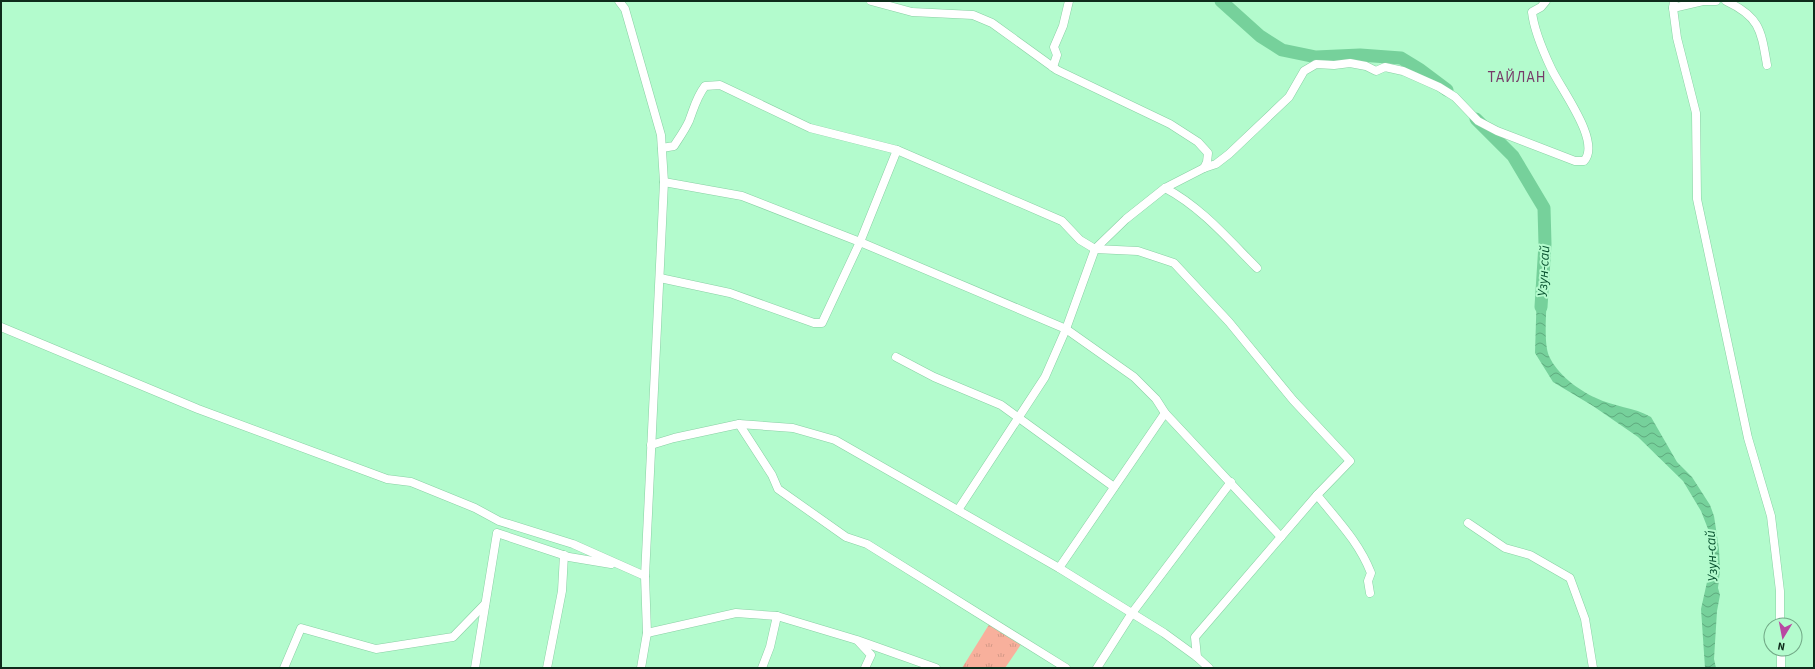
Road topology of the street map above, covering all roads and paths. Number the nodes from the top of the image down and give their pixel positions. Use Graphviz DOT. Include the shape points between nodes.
graph roads {
  1 [pos="619,1"];
  2 [pos="871,1"];
  3 [pos="1068,1"];
  4 [pos="1546,1"];
  5 [pos="1716,1"];
  6 [pos="1726,1"];
  7 [pos="1674,4"];
  8 [pos="1767,65"];
  9 [pos="1053,67"];
  10 [pos="662,148"];
  11 [pos="897,150"];
  12 [pos="1204,168"];
  13 [pos="664,182"];
  14 [pos="1165,188"];
  15 [pos="860,242"];
  16 [pos="1095,249"];
  17 [pos="1257,268"];
  18 [pos="660,278"];
  19 [pos="1,327"];
  20 [pos="1066,329"];
  21 [pos="896,357"];
  22 [pos="1165,413"];
  23 [pos="1019,418"];
  24 [pos="739,424"];
  25 [pos="651,445"];
  26 [pos="1231,482"];
  27 [pos="1114,487"];
  28 [pos="1317,495"];
  29 [pos="958,510"];
  30 [pos="1468,523"];
  31 [pos="1281,537"];
  32 [pos="564,555"];
  33 [pos="623,566"];
  34 [pos="1060,568"];
  35 [pos="645,576"];
  36 [pos="1370,593"];
  37 [pos="485,604"];
  38 [pos="1132,613"];
  39 [pos="777,616"];
  40 [pos="1780,617"];
  41 [pos="647,633"];
  42 [pos="857,640"];
  43 [pos="1198,657"];
  44 [pos="1781,657"];
  45 [pos="284,668"];
  46 [pos="475,668"];
  47 [pos="547,668"];
  48 [pos="641,668"];
  49 [pos="762,668"];
  50 [pos="865,668"];
  51 [pos="936,668"];
  52 [pos="1066,668"];
  53 [pos="1097,668"];
  54 [pos="1209,668"];
  55 [pos="1593,668"];
  56 [pos="1781,668"];
  1 -- 10 [label="street" via="625,9 662,135"];
  2 -- 9 [label="street" via="912,12 973,16 992,24"];
  3 -- 9 [label="street" via="1063,26 1054,47 1058,55"];
  4 -- 12 [label="street" via="1532,12 1533,23 1551,69 1569,97 1590,145 1589,156 1584,161 1575,161 1497,131 1475,119 1455,97 1439,86 1403,71 1385,67 1376,71 1350,63 1316,64 1304,71 1289,97 1229,154 1216,164"];
  5 -- 7 [label="street"];
  6 -- 8 [label="street" via="1743,10 1762,34"];
  7 -- 40 [label="street" via="1677,38 1696,113 1697,199 1748,438 1771,516 1780,591"];
  9 -- 12 [label="street" via="1170,124 1198,142 1208,153"];
  10 -- 11 [label="street" via="674,146 688,123 696,97 705,86 720,85 810,128"];
  10 -- 13 [label="street"];
  11 -- 15 [label="street"];
  11 -- 16 [label="street" via="1062,221 1080,240"];
  12 -- 14 [label="street"];
  13 -- 15 [label="street" via="742,196"];
  13 -- 18 [label="street"];
  14 -- 16 [label="street" via="1126,219"];
  14 -- 17 [label="street" via="1184,199 1211,221"];
  15 -- 18 [label="street" via="822,323 730,293"];
  15 -- 20 [label="street"];
  16 -- 20 [label="street"];
  16 -- 28 [label="street" via="1138,252 1174,263 1229,322 1293,400 1350,461"];
  18 -- 25 [label="street"];
  19 -- 33 [label="street" via="198,409 387,479 411,482 475,508 499,521 573,544"];
  20 -- 22 [label="street" via="1134,376 1156,399"];
  20 -- 23 [label="street" via="1045,377"];
  21 -- 23 [label="street" via="934,377 1001,405"];
  22 -- 26 [label="street"];
  22 -- 27 [label="street"];
  23 -- 27 [label="street"];
  23 -- 29 [label="street"];
  24 -- 25 [label="street"];
  24 -- 29 [label="street" via="794,428 835,440"];
  24 -- 52 [label="street" via="772,475 778,489 846,537 867,544"];
  25 -- 35 [label="street"];
  26 -- 31 [label="street"];
  26 -- 38 [label="street"];
  27 -- 34 [label="street"];
  28 -- 31 [label="street"];
  28 -- 36 [label="street" via="1352,537 1364,556 1371,573 1368,582"];
  29 -- 34 [label="street"];
  30 -- 55 [label="street" via="1506,548 1530,555 1570,578 1585,618"];
  31 -- 43 [label="street" via="1195,637"];
  32 -- 33 [label="street"];
  32 -- 37 [label="street" via="497,533"];
  32 -- 47 [label="street" via="562,591"];
  33 -- 35 [label="street"];
  34 -- 38 [label="street"];
  35 -- 41 [label="street"];
  37 -- 45 [label="street" via="453,637 376,649 301,628"];
  37 -- 46 [label="street"];
  38 -- 43 [label="street"];
  38 -- 53 [label="street"];
  39 -- 41 [label="street" via="736,613"];
  39 -- 42 [label="street"];
  39 -- 49 [label="street"];
  41 -- 48 [label="street"];
  42 -- 50 [label="street" via="871,655"];
  42 -- 51 [label="street"];
  43 -- 54 [label="street"];
  44 -- 56 [label="street"];
}
